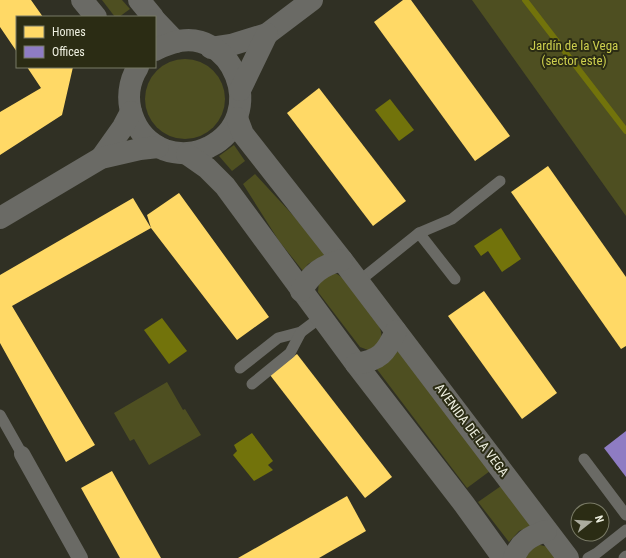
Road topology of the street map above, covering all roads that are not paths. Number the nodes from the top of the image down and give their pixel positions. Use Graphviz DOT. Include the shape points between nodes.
graph roads {
  1 [pos="82,0"];
  2 [pos="140,0"];
  3 [pos="312,0"];
  4 [pos="95,16"];
  5 [pos="152,16"];
  6 [pos="156,21"];
  7 [pos="267,34"];
  8 [pos="176,42"];
  9 [pos="211,48"];
  10 [pos="156,50"];
  11 [pos="134,70"];
  12 [pos="240,90"];
  13 [pos="131,112"];
  14 [pos="237,118"];
  15 [pos="158,147"];
  16 [pos="187,154"];
  17 [pos="101,158"];
  18 [pos="500,181"];
  19 [pos="0,218"];
  20 [pos="419,233"];
  21 [pos="342,260"];
  22 [pos="455,279"];
  23 [pos="358,282"];
  24 [pos="302,291"];
  25 [pos="320,316"];
  26 [pos="396,331"];
  27 [pos="301,332"];
  28 [pos="356,364"];
  29 [pos="240,368"];
  30 [pos="252,384"];
  31 [pos="0,415"];
  32 [pos="22,454"];
  33 [pos="584,459"];
  34 [pos="626,515"];
  35 [pos="546,530"];
  36 [pos="626,530"];
  37 [pos="626,556"];
  38 [pos="80,558"];
  39 [pos="503,558"];
  40 [pos="514,558"];
  41 [pos="568,558"];
  42 [pos="588,558"];
  43 [pos="624,558"];
  1 -- 4 [label="street"];
  2 -- 5 [label="street"];
  3 -- 7 [label="street"];
  6 -- 8 [label="street"];
  7 -- 9 [label="street" via="231,46"];
  7 -- 12 [label="street"];
  8 -- 9 [label="street" via="188,41"];
  8 -- 10 [label="street"];
  9 -- 12 [label="street" via="225,58 236,73"];
  11 -- 13 [label="street" via="129,100"];
  12 -- 14 [label="street" via="241,104"];
  13 -- 15 [label="street" via="146,138"];
  13 -- 17 [label="street"];
  14 -- 16 [label="street" via="229,132 218,143 203,151"];
  14 -- 21 [label="street, AVENIDA DE LA VEGA" via="243,134"];
  15 -- 16 [label="street"];
  15 -- 17 [label="street"];
  16 -- 24 [label="street" via="207,168 225,186"];
  17 -- 19 [label="street"];
  18 -- 20 [label="lane" via="452,219"];
  20 -- 22 [label="lane"];
  20 -- 23 [label="lane"];
  21 -- 23 [label="street, AVENIDA DE LA VEGA"];
  21 -- 24 [label="street" via="327,264 310,277"];
  23 -- 26 [label="street, AVENIDA DE LA VEGA"];
  24 -- 25 [label="street"];
  25 -- 27 [label="lane"];
  25 -- 28 [label="street"];
  26 -- 28 [label="street" via="390,346 381,356 369,362"];
  26 -- 35 [label="street, AVENIDA DE LA VEGA"];
  27 -- 29 [label="lane" via="278,338"];
  27 -- 30 [label="lane" via="290,353"];
  28 -- 39 [label="street"];
  31 -- 32 [label="lane"];
  32 -- 38 [label="street"];
  33 -- 34 [label="lane"];
  35 -- 40 [label="street" via="523,542"];
  35 -- 41 [label="street, AVENIDA DE LA VEGA"];
  36 -- 42 [label="lane"];
  37 -- 43 [label="lane"];
}
